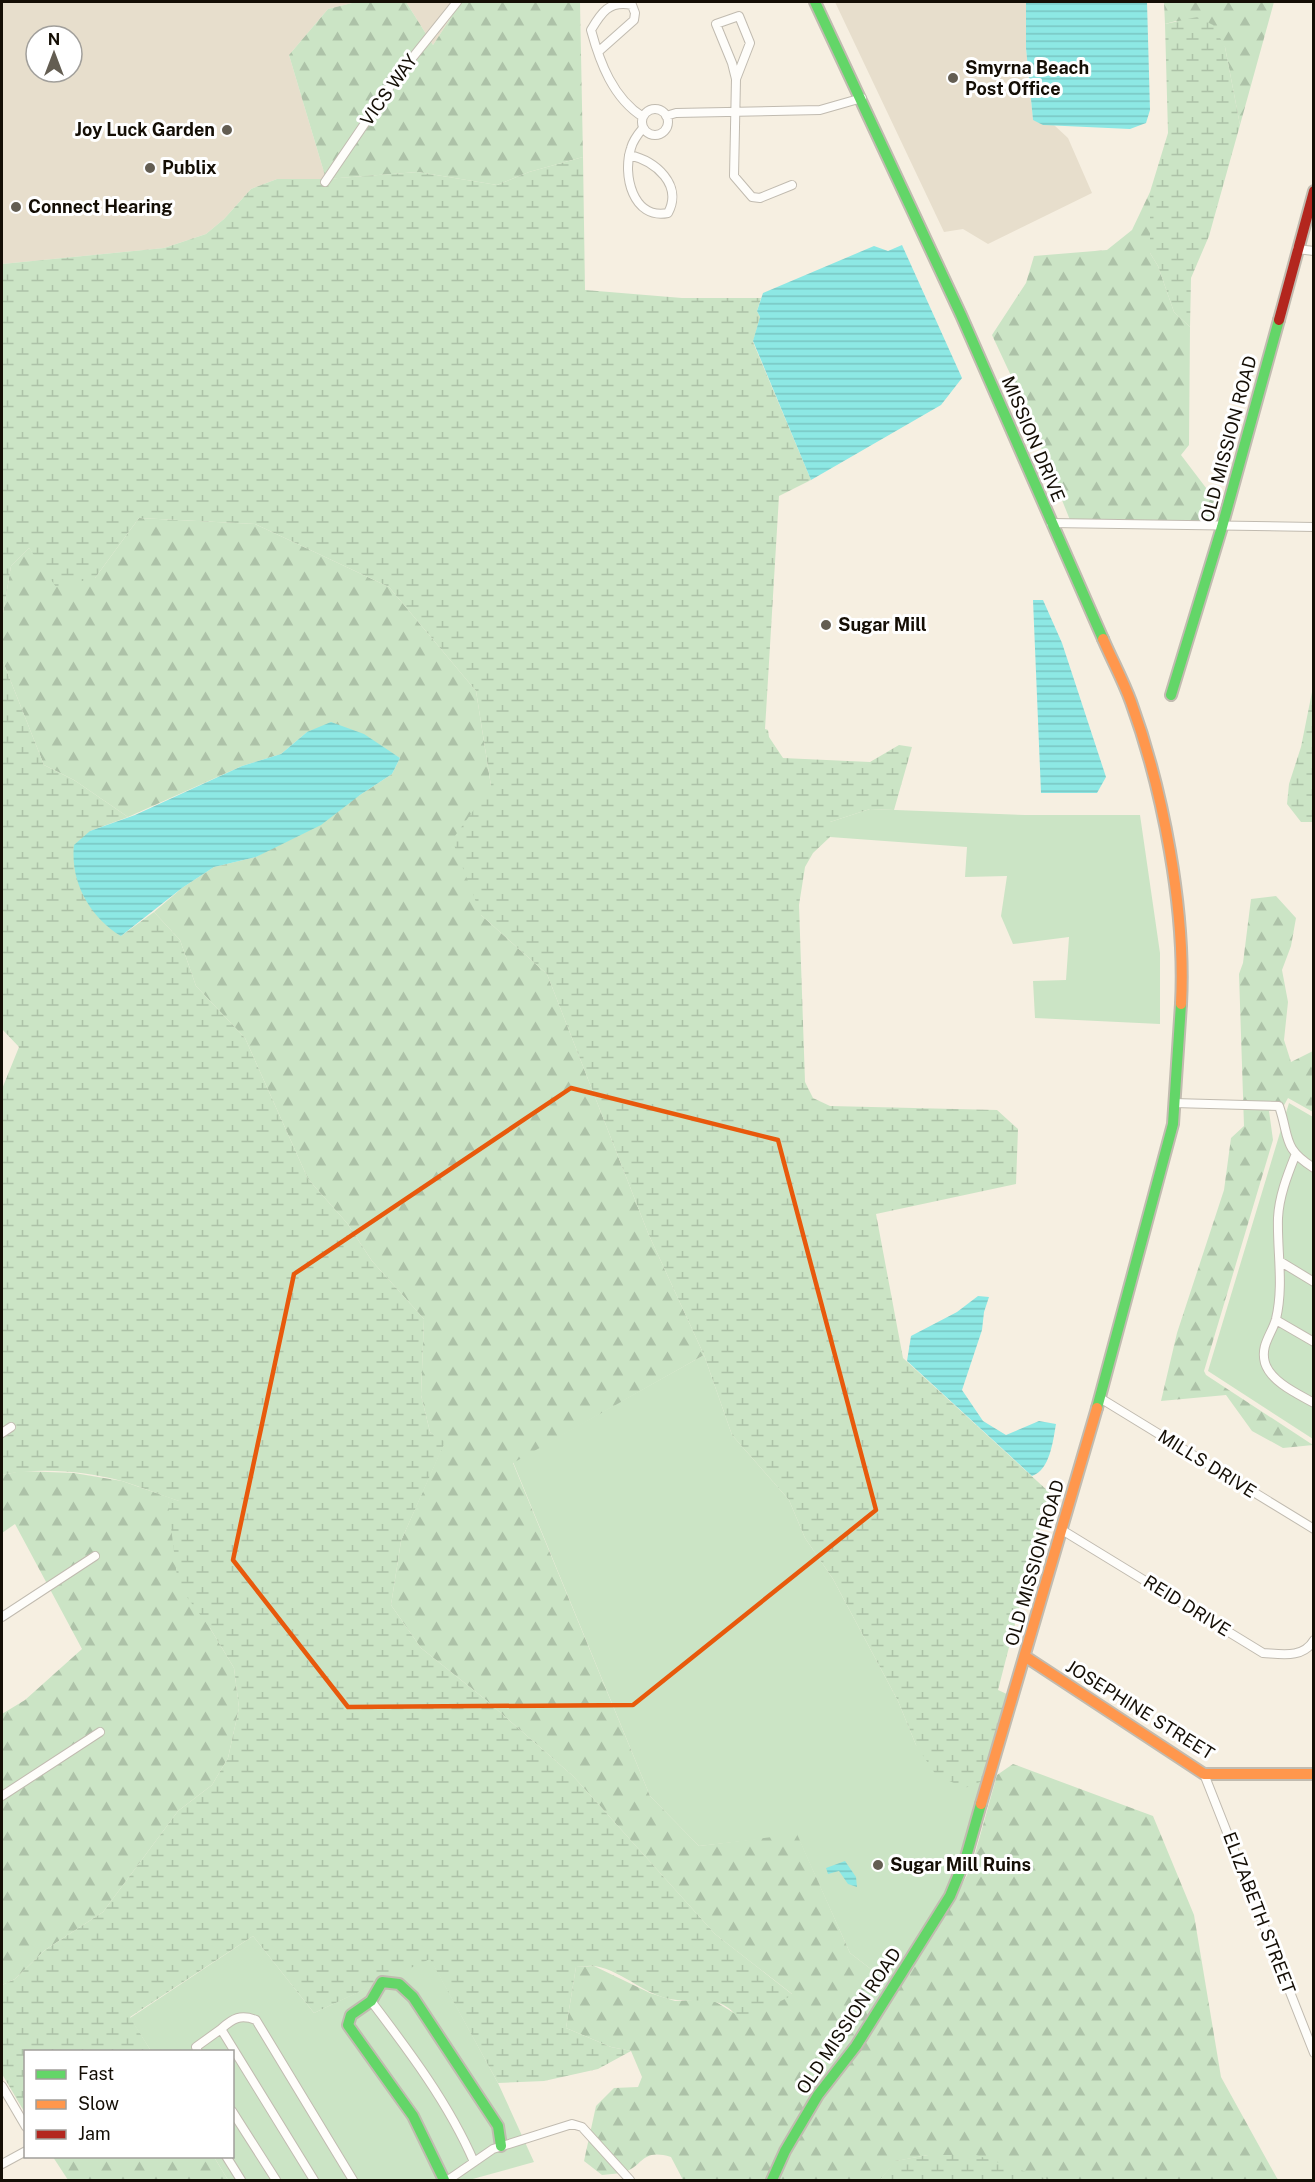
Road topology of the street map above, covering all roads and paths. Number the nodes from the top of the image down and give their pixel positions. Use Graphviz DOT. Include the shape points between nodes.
graph roads {
  1 [pos="457,2"];
  2 [pos="815,2"];
  3 [pos="598,52"];
  4 [pos="735,79"];
  5 [pos="862,98"];
  6 [pos="737,112"];
  7 [pos="666,116"];
  8 [pos="643,117"];
  9 [pos="643,128"];
  10 [pos="629,155"];
  11 [pos="325,182"];
  12 [pos="792,185"];
  13 [pos="1314,191"];
  14 [pos="1297,249"];
  15 [pos="1314,251"];
  16 [pos="1051,523"];
  17 [pos="1222,526"];
  18 [pos="1314,527"];
  19 [pos="1171,696"];
  20 [pos="1176,904"];
  21 [pos="1174,1103"];
  22 [pos="1295,1156"];
  23 [pos="1314,1168"];
  24 [pos="1281,1262"];
  25 [pos="1314,1282"];
  26 [pos="1276,1320"];
  27 [pos="1314,1342"];
  28 [pos="1100,1398"];
  29 [pos="1314,1403"];
  30 [pos="11,1427"];
  31 [pos="2,1433"];
  32 [pos="1314,1529"];
  33 [pos="1062,1530"];
  34 [pos="95,1556"];
  35 [pos="2,1617"];
  36 [pos="1314,1640"];
  37 [pos="1026,1657"];
  38 [pos="100,1732"];
  39 [pos="1204,1774"];
  40 [pos="1314,1774"];
  41 [pos="2,1796"];
  42 [pos="371,2001"];
  43 [pos="221,2029"];
  44 [pos="194,2050"];
  45 [pos="234,2050"];
  46 [pos="234,2050"];
  47 [pos="1314,2053"];
  48 [pos="2,2086"];
  49 [pos="234,2114"];
  50 [pos="24,2124"];
  51 [pos="501,2146"];
  52 [pos="24,2152"];
  53 [pos="227,2158"];
  54 [pos="474,2162"];
  55 [pos="2,2164"];
  56 [pos="241,2181"];
  57 [pos="276,2181"];
  58 [pos="314,2181"];
  59 [pos="353,2181"];
  60 [pos="446,2181"];
  61 [pos="630,2181"];
  62 [pos="772,2181"];
  1 -- 11 [label="street, VICS WAY" via="393,82"];
  2 -- 5 [label="street, MISSION DRIVE"];
  3 -- 3 [label="street" via="591,30 607,5 632,5 634,20"];
  3 -- 8 [label="street" via="617,94"];
  4 -- 4 [label="street" via="716,24 740,16 750,43"];
  4 -- 6 [label="street"];
  5 -- 6 [label="street" via="820,110"];
  5 -- 16 [label="street, MISSION DRIVE" via="962,315"];
  6 -- 7 [label="street"];
  6 -- 12 [label="street" via="734,169 739,184 752,197 760,198"];
  7 -- 8 [label="street" via="655,109"];
  7 -- 9 [label="street" via="667,126 660,134 652,135"];
  8 -- 9 [label="street"];
  9 -- 10 [label="street"];
  10 -- 10 [label="street" via="629,182 634,198 652,213 668,213 673,196 667,178 649,161"];
  13 -- 14 [label="street, OLD MISSION ROAD"];
  14 -- 15 [label="street"];
  14 -- 17 [label="street, OLD MISSION ROAD"];
  16 -- 17 [label="street"];
  16 -- 20 [label="street, MISSION DRIVE" via="1131,702 1161,807"];
  17 -- 18 [label="street"];
  17 -- 19 [label="street, OLD MISSION ROAD"];
  20 -- 21 [label="street, OLD MISSION ROAD" via="1182,981"];
  21 -- 22 [label="street" via="1279,1106 1287,1141"];
  21 -- 28 [label="street, OLD MISSION ROAD" via="1173,1124"];
  22 -- 23 [label="street"];
  22 -- 24 [label="street" via="1284,1182 1278,1218"];
  24 -- 25 [label="street"];
  24 -- 26 [label="street"];
  26 -- 27 [label="street"];
  26 -- 29 [label="street" via="1264,1347 1265,1363 1272,1375"];
  28 -- 32 [label="street, MILLS DRIVE"];
  28 -- 33 [label="street, OLD MISSION ROAD"];
  30 -- 31 [label="street"];
  33 -- 36 [label="street, REID DRIVE" via="1263,1653 1294,1655"];
  33 -- 37 [label="street, OLD MISSION ROAD"];
  34 -- 35 [label="street"];
  37 -- 39 [label="street, JOSEPHINE STREET"];
  37 -- 62 [label="street, OLD MISSION ROAD" via="966,1857 950,1896 856,2046 818,2095"];
  38 -- 41 [label="street"];
  39 -- 40 [label="street, JOSEPHINE STREET"];
  39 -- 47 [label="street, ELIZABETH STREET"];
  42 -- 51 [label="street" via="382,1982 391,1980 414,1997 498,2126"];
  42 -- 54 [label="street" via="462,2134"];
  42 -- 60 [label="street" via="351,2015 348,2025 414,2116"];
  43 -- 44 [label="street"];
  43 -- 45 [label="street"];
  43 -- 59 [label="street" via="232,2019 246,2016 256,2020"];
  46 -- 58 [label="street"];
  48 -- 50 [label="street"];
  49 -- 57 [label="street"];
  51 -- 54 [label="street"];
  51 -- 61 [label="street" via="573,2124 582,2127"];
  52 -- 55 [label="street"];
  53 -- 56 [label="street"];
  54 -- 60 [label="street"];
}
